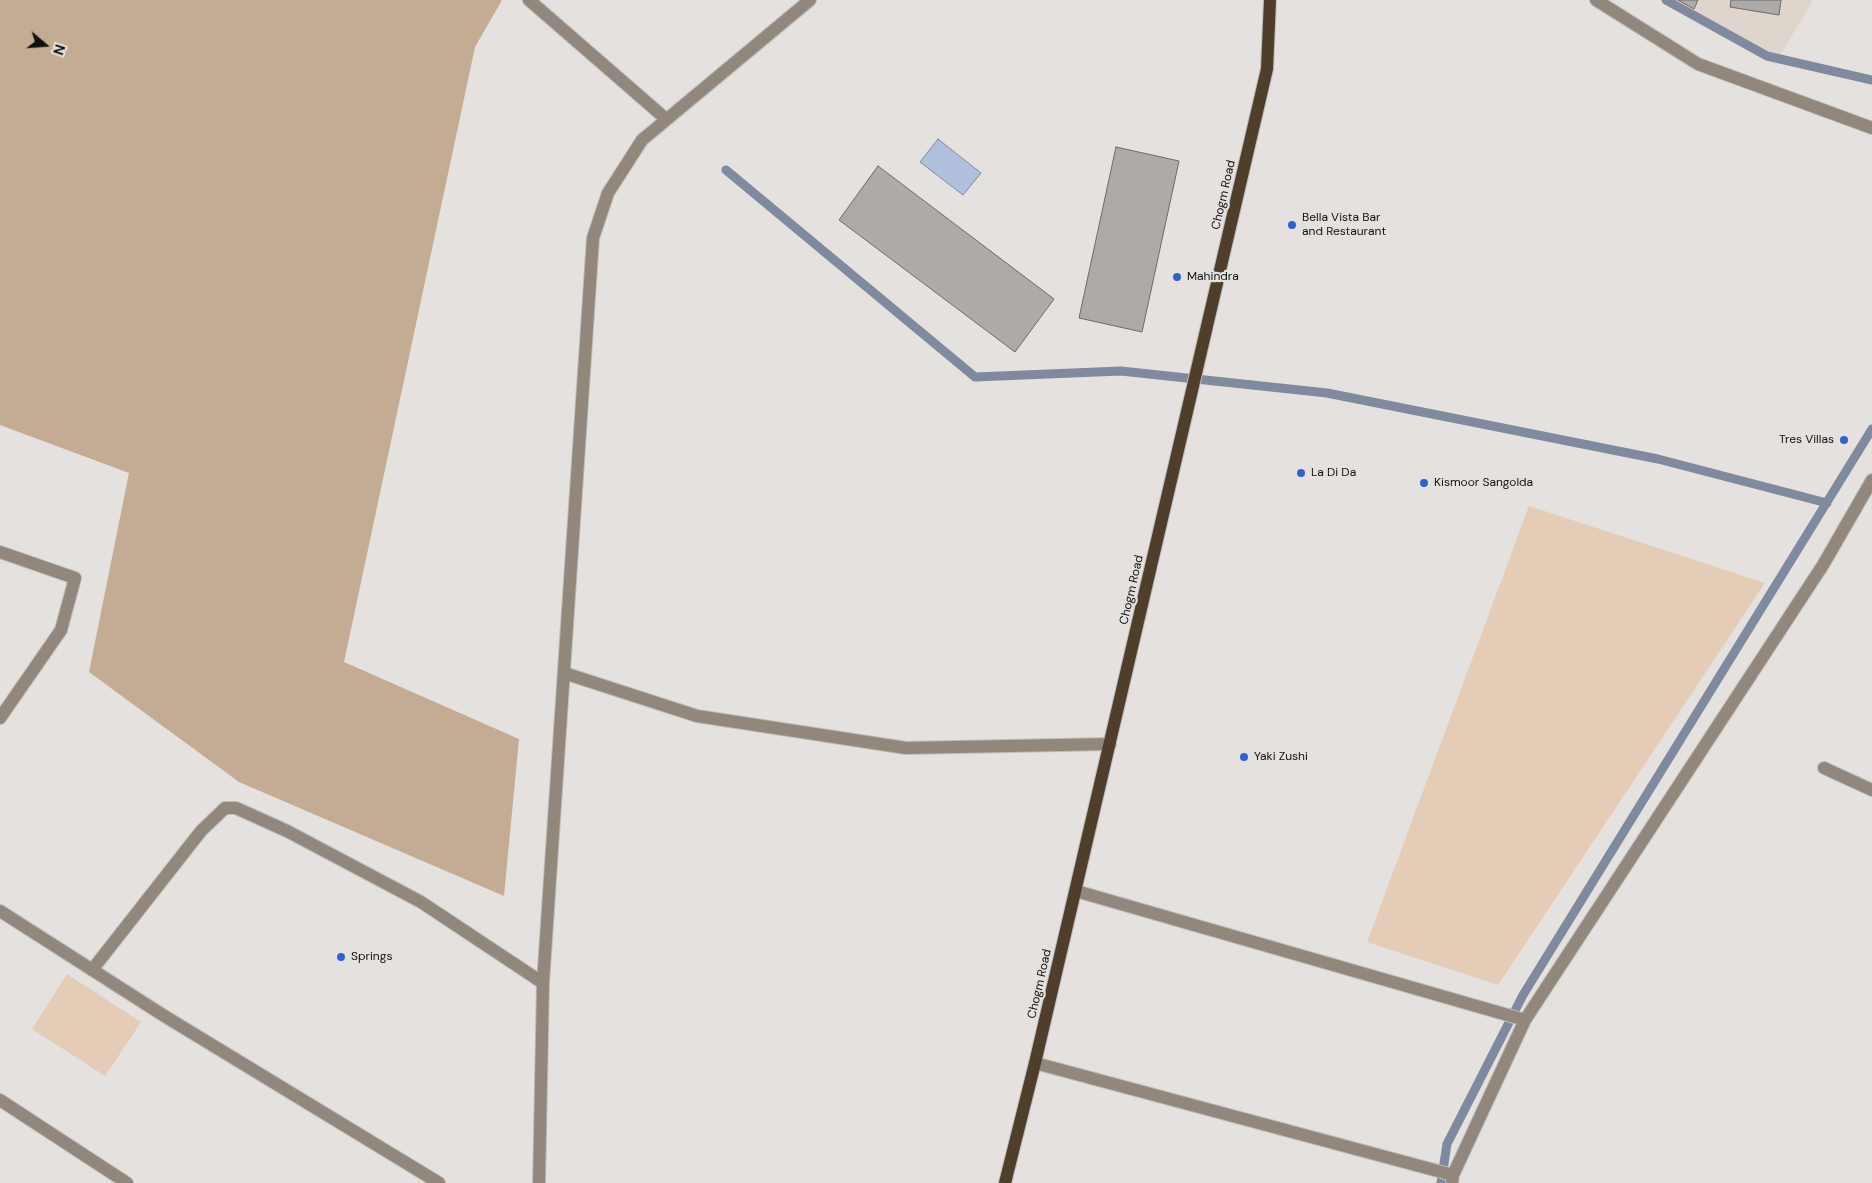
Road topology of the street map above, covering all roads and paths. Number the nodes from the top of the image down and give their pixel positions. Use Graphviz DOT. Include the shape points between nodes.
graph roads {
  1 [pos="529,0"];
  2 [pos="810,0"];
  3 [pos="1270,0"];
  4 [pos="1596,0"];
  5 [pos="666,119"];
  6 [pos="1872,128"];
  7 [pos="1872,480"];
  8 [pos="0,552"];
  9 [pos="564,673"];
  10 [pos="0,718"];
  11 [pos="1110,744"];
  12 [pos="1824,768"];
  13 [pos="1872,790"];
  14 [pos="1076,891"];
  15 [pos="0,911"];
  16 [pos="92,970"];
  17 [pos="543,983"];
  18 [pos="1525,1020"];
  19 [pos="1035,1063"];
  20 [pos="0,1100"];
  21 [pos="1453,1179"];
  22 [pos="127,1183"];
  23 [pos="439,1183"];
  24 [pos="539,1183"];
  25 [pos="1005,1183"];
  1 -- 5 [label="street"];
  2 -- 5 [label="street"];
  3 -- 11 [label="main road, Chogm Road" via="1267,69"];
  4 -- 6 [label="street" via="1698,64"];
  5 -- 9 [label="street" via="642,140 608,193 593,238"];
  7 -- 18 [label="street" via="1823,565"];
  8 -- 10 [label="street" via="75,578 61,630"];
  9 -- 11 [label="street" via="697,716 906,748"];
  9 -- 17 [label="street"];
  11 -- 14 [label="main road, Chogm Road"];
  12 -- 13 [label="street"];
  14 -- 18 [label="street"];
  14 -- 19 [label="main road, Chogm Road"];
  15 -- 16 [label="street"];
  16 -- 17 [label="street" via="201,831 225,808 236,808 287,831 421,902"];
  16 -- 23 [label="street"];
  17 -- 24 [label="street"];
  18 -- 21 [label="street"];
  19 -- 21 [label="street"];
  19 -- 25 [label="main road, Chogm Road"];
  20 -- 22 [label="street"];
}
